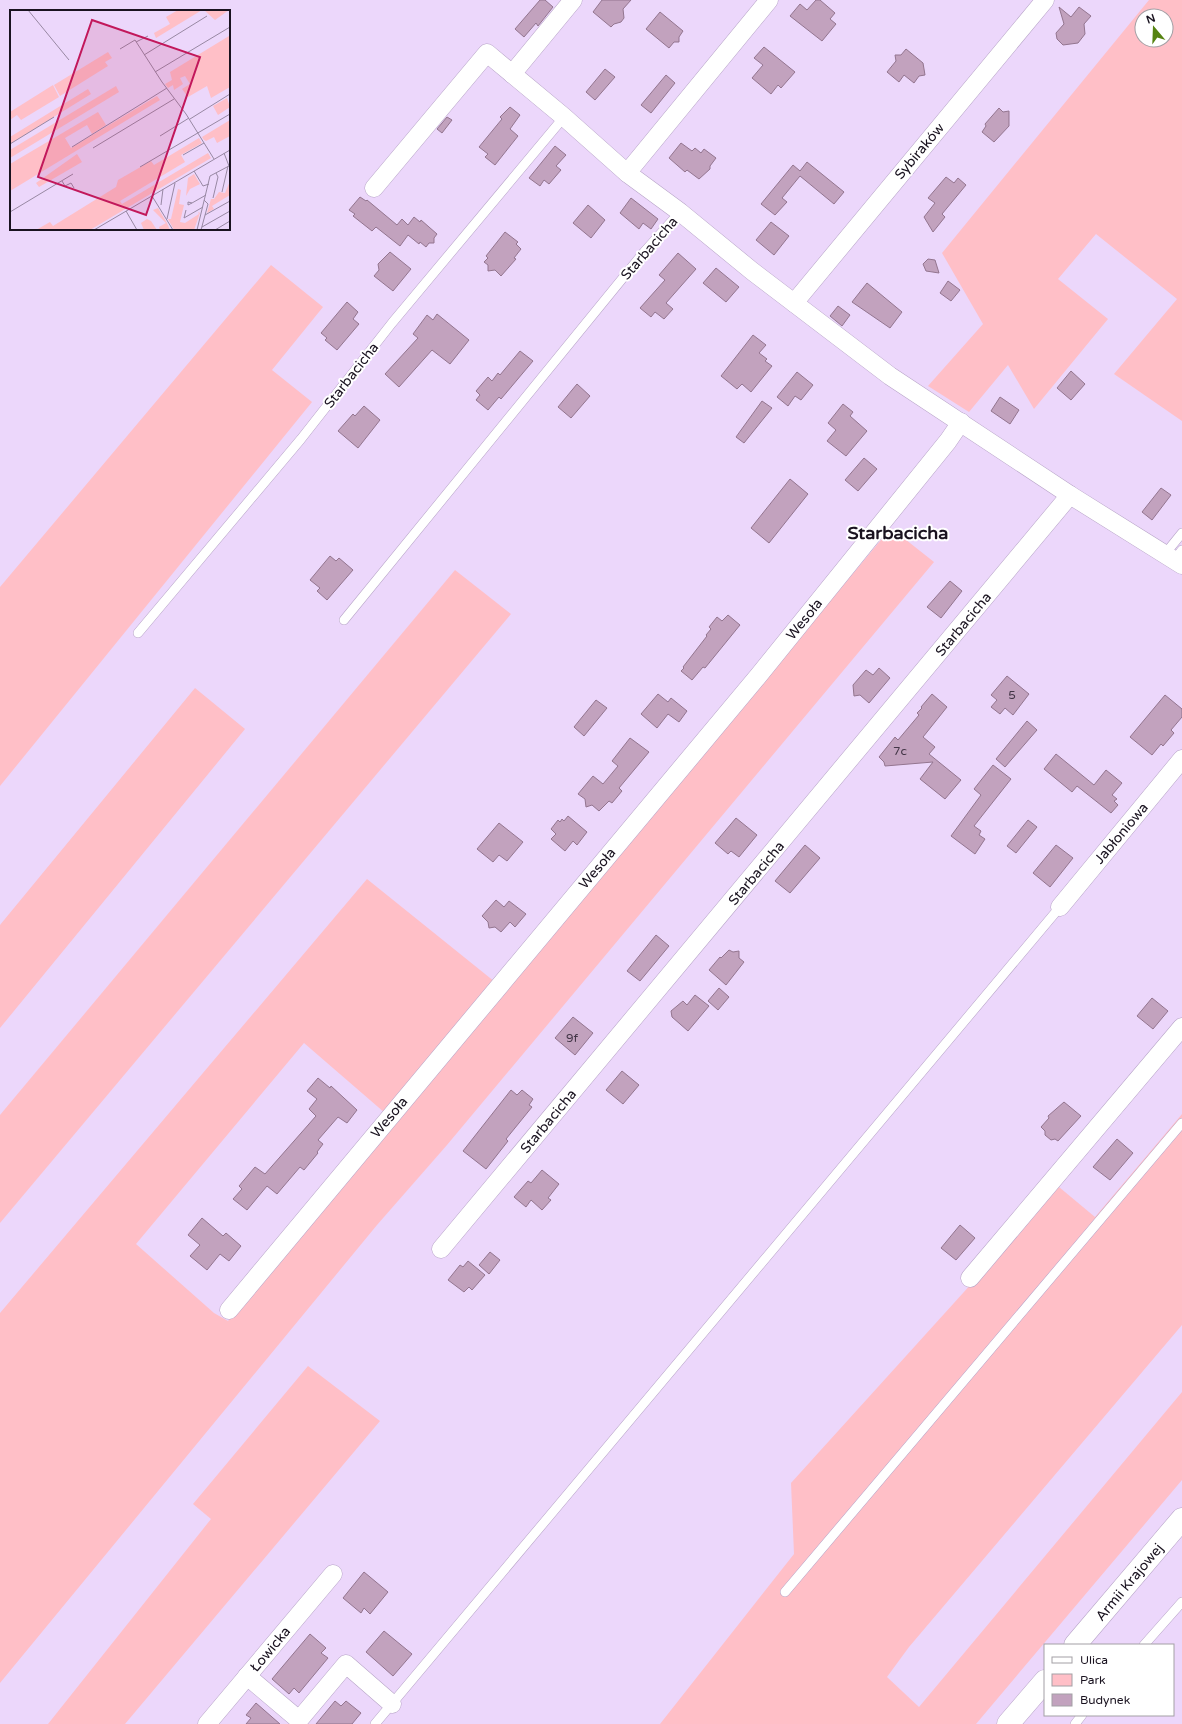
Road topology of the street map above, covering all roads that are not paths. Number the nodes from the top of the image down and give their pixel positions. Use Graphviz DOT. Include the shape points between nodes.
graph roads {
  1 [pos="573,0"];
  2 [pos="769,0"];
  3 [pos="1045,0"];
  4 [pos="512,74"];
  5 [pos="564,117"];
  6 [pos="627,173"];
  7 [pos="374,188"];
  8 [pos="680,212"];
  9 [pos="794,302"];
  10 [pos="961,422"];
  11 [pos="1070,495"];
  12 [pos="1182,533"];
  13 [pos="1176,557"];
  14 [pos="344,620"];
  15 [pos="138,633"];
  16 [pos="1182,760"];
  17 [pos="1060,907"];
  18 [pos="1182,1027"];
  19 [pos="1182,1123"];
  20 [pos="442,1249"];
  21 [pos="970,1278"];
  22 [pos="229,1310"];
  23 [pos="1181,1522"];
  24 [pos="333,1574"];
  25 [pos="785,1592"];
  26 [pos="1182,1602"];
  27 [pos="1076,1644"];
  28 [pos="1145,1644"];
  29 [pos="247,1676"];
  30 [pos="1044,1682"];
  31 [pos="392,1704"];
  32 [pos="1081,1716"];
  33 [pos="207,1724"];
  34 [pos="375,1724"];
  35 [pos="1008,1724"];
  36 [pos="1074,1724"];
  1 -- 4 [label="street"];
  2 -- 6 [label="street"];
  3 -- 9 [label="street, Sybiraków"];
  4 -- 5 [label="street, Starbacicha"];
  4 -- 7 [label="street, Starbacicha" via="486,53"];
  5 -- 6 [label="street, Starbacicha"];
  5 -- 15 [label="lane, Starbacicha" via="392,322 301,439"];
  6 -- 8 [label="street, Starbacicha"];
  8 -- 9 [label="street, Starbacicha"];
  8 -- 14 [label="lane, Starbacicha" via="644,252"];
  9 -- 10 [label="street, Starbacicha" via="890,376"];
  10 -- 11 [label="street, Starbacicha"];
  10 -- 22 [label="street, Wesoła" via="759,675"];
  11 -- 13 [label="street, Starbacicha"];
  11 -- 20 [label="street, Starbacicha"];
  12 -- 13 [label="lane"];
  16 -- 17 [label="street, Jabłoniowa"];
  17 -- 31 [label="lane"];
  18 -- 21 [label="street"];
  19 -- 25 [label="lane"];
  23 -- 27 [label="street, Armii Krajowej"];
  24 -- 29 [label="street, Łowicka"];
  26 -- 28 [label="lane"];
  29 -- 31 [label="street" via="299,1720 346,1664"];
  29 -- 33 [label="street, Łowicka"];
  30 -- 35 [label="street"];
  31 -- 34 [label="lane"];
  32 -- 36 [label="lane"];
}
